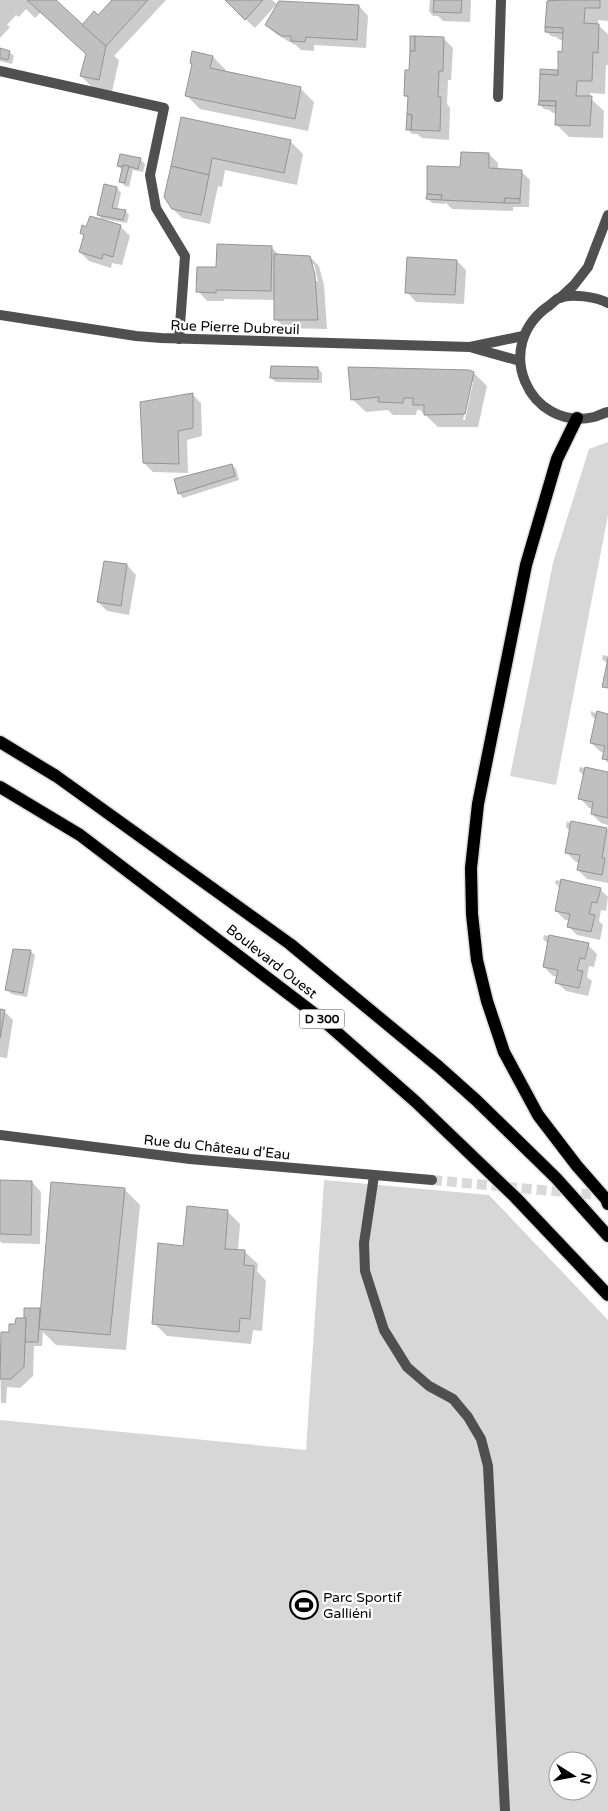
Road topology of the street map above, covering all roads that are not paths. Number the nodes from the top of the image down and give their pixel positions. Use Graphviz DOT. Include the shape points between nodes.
graph roads {
  1 [pos="501,0"];
  2 [pos="0,71"];
  3 [pos="498,97"];
  4 [pos="608,215"];
  5 [pos="560,298"];
  6 [pos="608,303"];
  7 [pos="0,315"];
  8 [pos="523,336"];
  9 [pos="179,339"];
  10 [pos="470,347"];
  11 [pos="520,361"];
  12 [pos="608,412"];
  13 [pos="576,418"];
  14 [pos="0,742"];
  15 [pos="0,787"];
  16 [pos="0,1135"];
  17 [pos="374,1176"];
  18 [pos="432,1180"];
  19 [pos="608,1204"];
  20 [pos="608,1236"];
  21 [pos="608,1294"];
  22 [pos="505,1811"];
  1 -- 3 [label="street"];
  2 -- 9 [label="street" via="164,108 150,175 156,208 185,256"];
  4 -- 5 [label="street" via="588,267"];
  5 -- 6 [label="street" via="592,297"];
  5 -- 8 [label="street" via="530,322"];
  7 -- 9 [label="street, Rue Pierre Dubreuil" via="136,336"];
  8 -- 10 [label="street, Rue Pierre Dubreuil"];
  8 -- 11 [label="street"];
  9 -- 10 [label="street, Rue Pierre Dubreuil"];
  10 -- 11 [label="street, Rue Pierre Dubreuil"];
  11 -- 13 [label="street" via="525,383 534,396 546,408"];
  12 -- 13 [label="street"];
  13 -- 19 [label="main road" via="557,459 526,565 478,804 471,868 472,914 477,960 504,1052 538,1115"];
  14 -- 20 [label="main road, Boulevard Ouest / D 300" via="56,776 290,944 476,1100 556,1178"];
  15 -- 21 [label="main road, Boulevard Ouest / D 300" via="80,834 324,1021 416,1102 515,1197"];
  16 -- 17 [label="street, Rue du Château d'Eau" via="190,1159"];
  17 -- 18 [label="street, Rue du Château d'Eau"];
  17 -- 22 [label="street" via="364,1243 365,1271 384,1330 407,1367 429,1386 453,1399 468,1417 481,1439 488,1466"];
}
